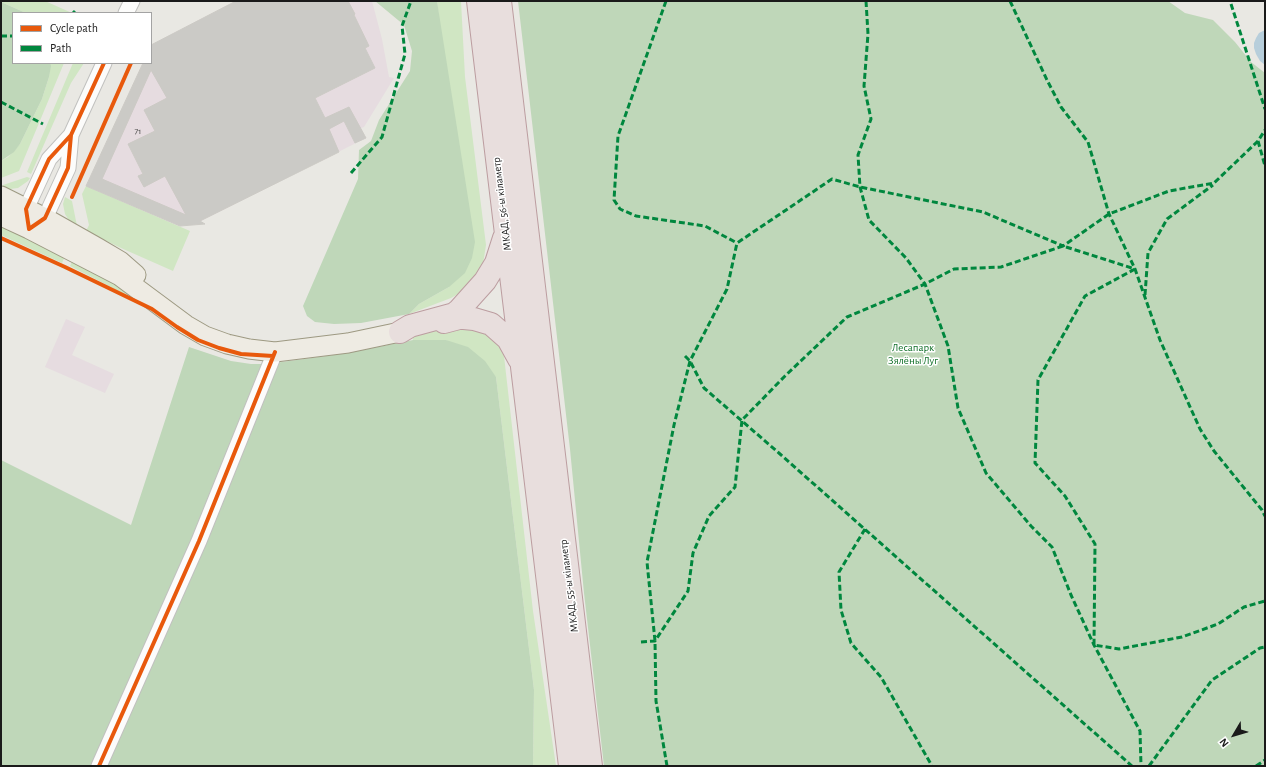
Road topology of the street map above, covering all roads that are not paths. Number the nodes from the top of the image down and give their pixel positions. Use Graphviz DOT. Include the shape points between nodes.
graph roads {
  1 [pos="132,1"];
  2 [pos="478,1"];
  3 [pos="500,1"];
  4 [pos="126,12"];
  5 [pos="104,64"];
  6 [pos="71,135"];
  7 [pos="1,196"];
  8 [pos="26,209"];
  9 [pos="1,216"];
  10 [pos="45,218"];
  11 [pos="29,229"];
  12 [pos="505,235"];
  13 [pos="175,317"];
  14 [pos="400,332"];
  15 [pos="274,352"];
  16 [pos="522,363"];
  17 [pos="537,407"];
  18 [pos="99,766"];
  19 [pos="570,766"];
  20 [pos="591,766"];
  1 -- 4 [label="street"];
  2 -- 12 [label="highway, МКАД, 56-ы кіламетр"];
  3 -- 17 [label="highway, МКАД, 56-ы кіламетр"];
  5 -- 6 [label="street"];
  6 -- 8 [label="street" via="49,158"];
  6 -- 10 [label="street" via="68,168"];
  7 -- 8 [label="main road"];
  8 -- 10 [label="main road"];
  8 -- 11 [label="street"];
  9 -- 11 [label="main road"];
  10 -- 11 [label="street"];
  10 -- 13 [label="main road" via="120,261"];
  11 -- 13 [label="main road" via="120,276"];
  12 -- 14 [label="highway" via="496,263 485,281 459,310 454,314 410,326"];
  12 -- 16 [label="highway, МКАД, 56-ы кіламетр"];
  13 -- 15 [label="main road" via="216,341"];
  14 -- 15 [label="main road" via="348,344"];
  14 -- 16 [label="highway" via="411,332 459,318 474,319 491,324 502,334"];
  15 -- 18 [label="street" via="199,541"];
  16 -- 17 [label="highway, МКАД, 56-ы кіламетр"];
  17 -- 19 [label="highway, МКАД, 55-ы кіламетр"];
  17 -- 20 [label="highway, МКАД, 55-ы кіламетр"];
}
